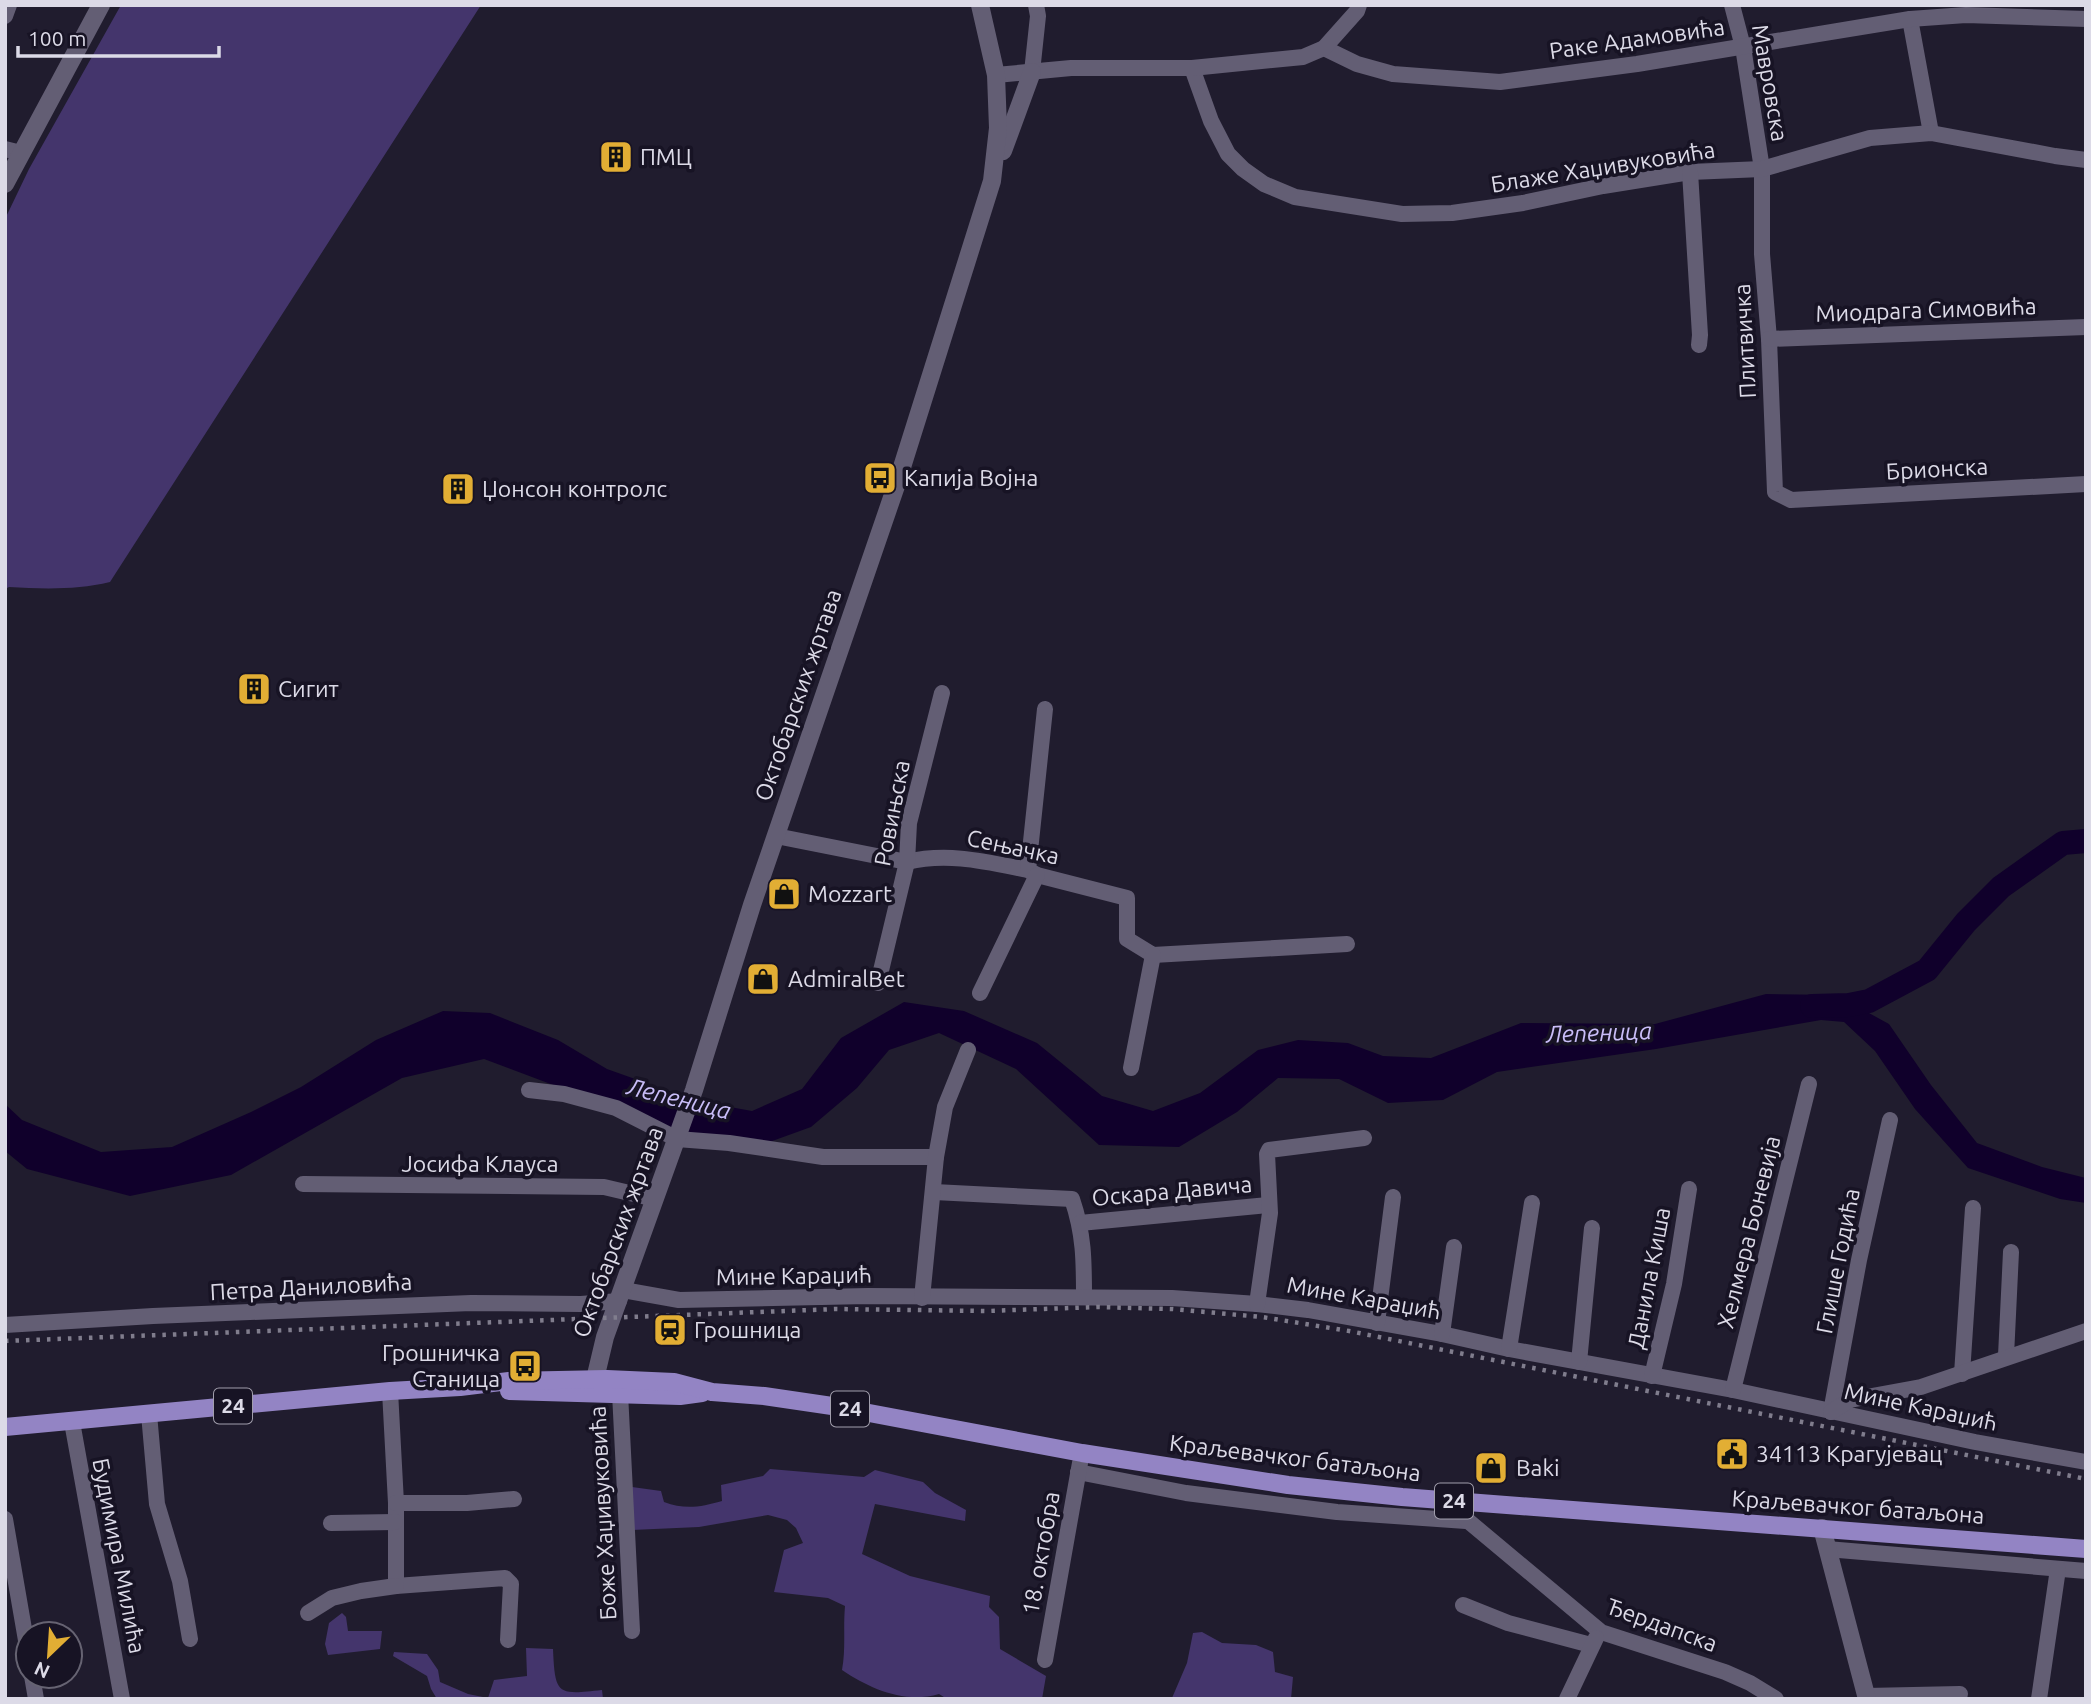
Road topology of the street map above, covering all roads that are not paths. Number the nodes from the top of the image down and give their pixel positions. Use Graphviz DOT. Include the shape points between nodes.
graph roads {
  1 [pos="9,5"];
  2 [pos="102,5"];
  3 [pos="980,5"];
  4 [pos="1036,5"];
  5 [pos="1359,5"];
  6 [pos="1732,5"];
  7 [pos="5,16"];
  8 [pos="1910,19"];
  9 [pos="2086,19"];
  10 [pos="1743,47"];
  11 [pos="1324,48"];
  12 [pos="1192,68"];
  13 [pos="1032,72"];
  14 [pos="996,75"];
  15 [pos="1931,133"];
  16 [pos="13,151"];
  17 [pos="2086,160"];
  18 [pos="1762,169"];
  19 [pos="1690,172"];
  20 [pos="992,181"];
  21 [pos="5,184"];
  22 [pos="2086,327"];
  23 [pos="1769,340"];
  24 [pos="1699,345"];
  25 [pos="2086,484"];
  26 [pos="1791,500"];
  27 [pos="942,693"];
  28 [pos="1045,709"];
  29 [pos="776,836"];
  30 [pos="907,862"];
  31 [pos="1033,873"];
  32 [pos="1347,944"];
  33 [pos="1153,955"];
  34 [pos="878,983"];
  35 [pos="980,993"];
  36 [pos="968,1050"];
  37 [pos="1131,1068"];
  38 [pos="1809,1084"];
  39 [pos="528,1090"];
  40 [pos="1890,1120"];
  41 [pos="679,1133"];
  42 [pos="1364,1138"];
  43 [pos="936,1157"];
  44 [pos="303,1184"];
  45 [pos="1689,1189"];
  46 [pos="934,1192"];
  47 [pos="1393,1197"];
  48 [pos="655,1199"];
  49 [pos="1532,1203"];
  50 [pos="1268,1205"];
  51 [pos="1973,1208"];
  52 [pos="1080,1223"];
  53 [pos="1592,1228"];
  54 [pos="1454,1247"];
  55 [pos="2011,1252"];
  56 [pos="621,1296"];
  57 [pos="1084,1297"];
  58 [pos="922,1298"];
  59 [pos="1257,1304"];
  60 [pos="1377,1323"];
  61 [pos="5,1325"];
  62 [pos="2086,1331"];
  63 [pos="1442,1334"];
  64 [pos="1509,1349"];
  65 [pos="2006,1356"];
  66 [pos="1579,1362"];
  67 [pos="1962,1374"];
  68 [pos="1652,1376"];
  69 [pos="594,1386"];
  70 [pos="1733,1390"];
  71 [pos="390,1391"];
  72 [pos="712,1392"];
  73 [pos="620,1393"];
  74 [pos="1831,1412"];
  75 [pos="149,1414"];
  76 [pos="72,1422"];
  77 [pos="5,1427"];
  78 [pos="1082,1453"];
  79 [pos="2086,1462"];
  80 [pos="1079,1472"];
  81 [pos="514,1499"];
  82 [pos="1443,1500"];
  83 [pos="396,1503"];
  84 [pos="5,1519"];
  85 [pos="1466,1521"];
  86 [pos="395,1522"];
  87 [pos="331,1523"];
  88 [pos="1822,1528"];
  89 [pos="1827,1549"];
  90 [pos="2086,1549"];
  91 [pos="2058,1569"];
  92 [pos="2086,1571"];
  93 [pos="396,1586"];
  94 [pos="1463,1605"];
  95 [pos="308,1613"];
  96 [pos="22,1620"];
  97 [pos="632,1631"];
  98 [pos="1601,1632"];
  99 [pos="190,1639"];
  100 [pos="508,1640"];
  101 [pos="1591,1645"];
  102 [pos="1045,1660"];
  103 [pos="1960,1694"];
  104 [pos="1867,1698"];
  105 [pos="122,1699"];
  106 [pos="1567,1699"];
  107 [pos="1776,1699"];
  108 [pos="2039,1699"];
  1 -- 7 [label="street"];
  2 -- 16 [label="street"];
  3 -- 14 [label="street, Октобарских жртава"];
  4 -- 13 [label="street"];
  5 -- 11 [label="street"];
  6 -- 10 [label="street, Мавровска"];
  8 -- 9 [label="street, Раке Адамовића" via="1966,15"];
  8 -- 10 [label="street, Раке Адамовића"];
  8 -- 15 [label="street"];
  10 -- 11 [label="street, Раке Адамовића" via="1500,82 1393,74 1356,64"];
  10 -- 18 [label="street, Мавровска"];
  11 -- 12 [label="street" via="1303,57"];
  12 -- 13 [label="street"];
  12 -- 19 [label="street, Блаже Хаџивуковића" via="1228,154 1264,184 1295,197 1402,214 1452,213"];
  13 -- 14 [label="street"];
  13 -- 20 [label="street"];
  14 -- 20 [label="street, Октобарских жртава" via="998,128"];
  15 -- 17 [label="street, Блаже Хаџивуковића"];
  15 -- 18 [label="street, Блаже Хаџивуковића" via="1870,138"];
  16 -- 21 [label="street"];
  18 -- 19 [label="street, Блаже Хаџивуковића"];
  18 -- 23 [label="street, Плитвичка"];
  19 -- 24 [label="street"];
  20 -- 29 [label="street, Октобарских жртава" via="897,483"];
  22 -- 23 [label="street, Миодрага Симовића"];
  23 -- 26 [label="street, Плитвичка" via="1775,492"];
  25 -- 26 [label="street, Брионска"];
  27 -- 30 [label="street, Ровињска" via="909,823"];
  28 -- 31 [label="street"];
  29 -- 30 [label="street, Сењачка"];
  29 -- 41 [label="street, Октобарских жртава"];
  30 -- 31 [label="street, Сењачка" via="964,857"];
  30 -- 34 [label="street, Ровињска"];
  31 -- 33 [label="street, Сењачка" via="1127,898 1127,939"];
  31 -- 35 [label="street"];
  32 -- 33 [label="street"];
  33 -- 37 [label="street"];
  36 -- 43 [label="street" via="945,1107"];
  38 -- 70 [label="street, Хелмера Боневија"];
  39 -- 41 [label="street" via="616,1108"];
  40 -- 74 [label="street, Глише Годића"];
  41 -- 43 [label="street" via="823,1157"];
  41 -- 48 [label="street, Октобарских жртава"];
  42 -- 50 [label="street" via="1269,1150"];
  43 -- 46 [label="street"];
  44 -- 48 [label="street, Јосифа Клауса" via="604,1187"];
  45 -- 68 [label="street, Данила Киша" via="1674,1284"];
  46 -- 52 [label="street, Оскара Давича" via="1072,1199"];
  46 -- 58 [label="street"];
  47 -- 60 [label="street"];
  48 -- 56 [label="street, Октобарских жртава"];
  49 -- 64 [label="street"];
  50 -- 52 [label="street, Оскара Давича"];
  50 -- 59 [label="street"];
  51 -- 67 [label="street"];
  52 -- 57 [label="street, Оскара Давича"];
  53 -- 66 [label="street"];
  54 -- 63 [label="street"];
  55 -- 65 [label="street"];
  56 -- 58 [label="street, Мине Караџић" via="679,1300"];
  56 -- 61 [label="street, Петра Даниловића" via="581,1304 471,1303"];
  56 -- 69 [label="street, Октобарских жртава" via="605,1337"];
  57 -- 58 [label="street, Мине Караџић"];
  57 -- 59 [label="street, Мине Караџић"];
  59 -- 60 [label="street, Мине Караџић"];
  60 -- 63 [label="street, Мине Караџић"];
  62 -- 65 [label="street"];
  63 -- 64 [label="street, Мине Караџић"];
  64 -- 66 [label="street, Мине Караџић"];
  65 -- 67 [label="street"];
  66 -- 68 [label="street, Мине Караџић"];
  67 -- 74 [label="street" via="1850,1400"];
  68 -- 70 [label="street, Мине Караџић"];
  69 -- 71 [label="main road, Краљевачког батаљона / 24" via="509,1381"];
  69 -- 72 [label="main road, Краљевачког батаљона / 24" via="674,1382"];
  69 -- 73 [label="main road, Краљевачког батаљона / 24"];
  70 -- 74 [label="street, Мине Караџић"];
  71 -- 75 [label="main road, Краљевачког батаљона / 24"];
  71 -- 83 [label="street"];
  72 -- 73 [label="main road, Краљевачког батаљона / 24" via="680,1396"];
  72 -- 78 [label="main road, Краљевачког батаљона / 24" via="821,1404"];
  73 -- 97 [label="street, Боже Хаџивуковића"];
  74 -- 79 [label="street, Мине Караџић"];
  75 -- 76 [label="main road, Краљевачког батаљона / 24"];
  75 -- 99 [label="street" via="157,1504 180,1581"];
  76 -- 77 [label="main road, Краљевачког батаљона / 24"];
  76 -- 105 [label="street, Будимира Милића"];
  78 -- 80 [label="street, 18. октобра"];
  78 -- 82 [label="main road, Краљевачког батаљона / 24" via="1276,1484"];
  80 -- 85 [label="street" via="1186,1493 1337,1512"];
  80 -- 102 [label="street, 18. октобра"];
  81 -- 83 [label="street"];
  82 -- 85 [label="street, Ђердапска"];
  82 -- 88 [label="main road, Краљевачког батаљона / 24"];
  83 -- 86 [label="street"];
  84 -- 96 [label="street"];
  85 -- 98 [label="street, Ђердапска"];
  86 -- 87 [label="street"];
  86 -- 93 [label="street"];
  88 -- 89 [label="street"];
  88 -- 90 [label="main road, Краљевачког батаљона / 24"];
  89 -- 91 [label="street"];
  89 -- 104 [label="street"];
  91 -- 92 [label="street"];
  91 -- 108 [label="street"];
  93 -- 95 [label="street" via="332,1598"];
  93 -- 100 [label="street" via="505,1578 511,1584"];
  94 -- 101 [label="street" via="1508,1623"];
  98 -- 101 [label="street"];
  98 -- 107 [label="street, Ђердапска" via="1725,1672"];
  101 -- 106 [label="street"];
  103 -- 104 [label="street"];
}
